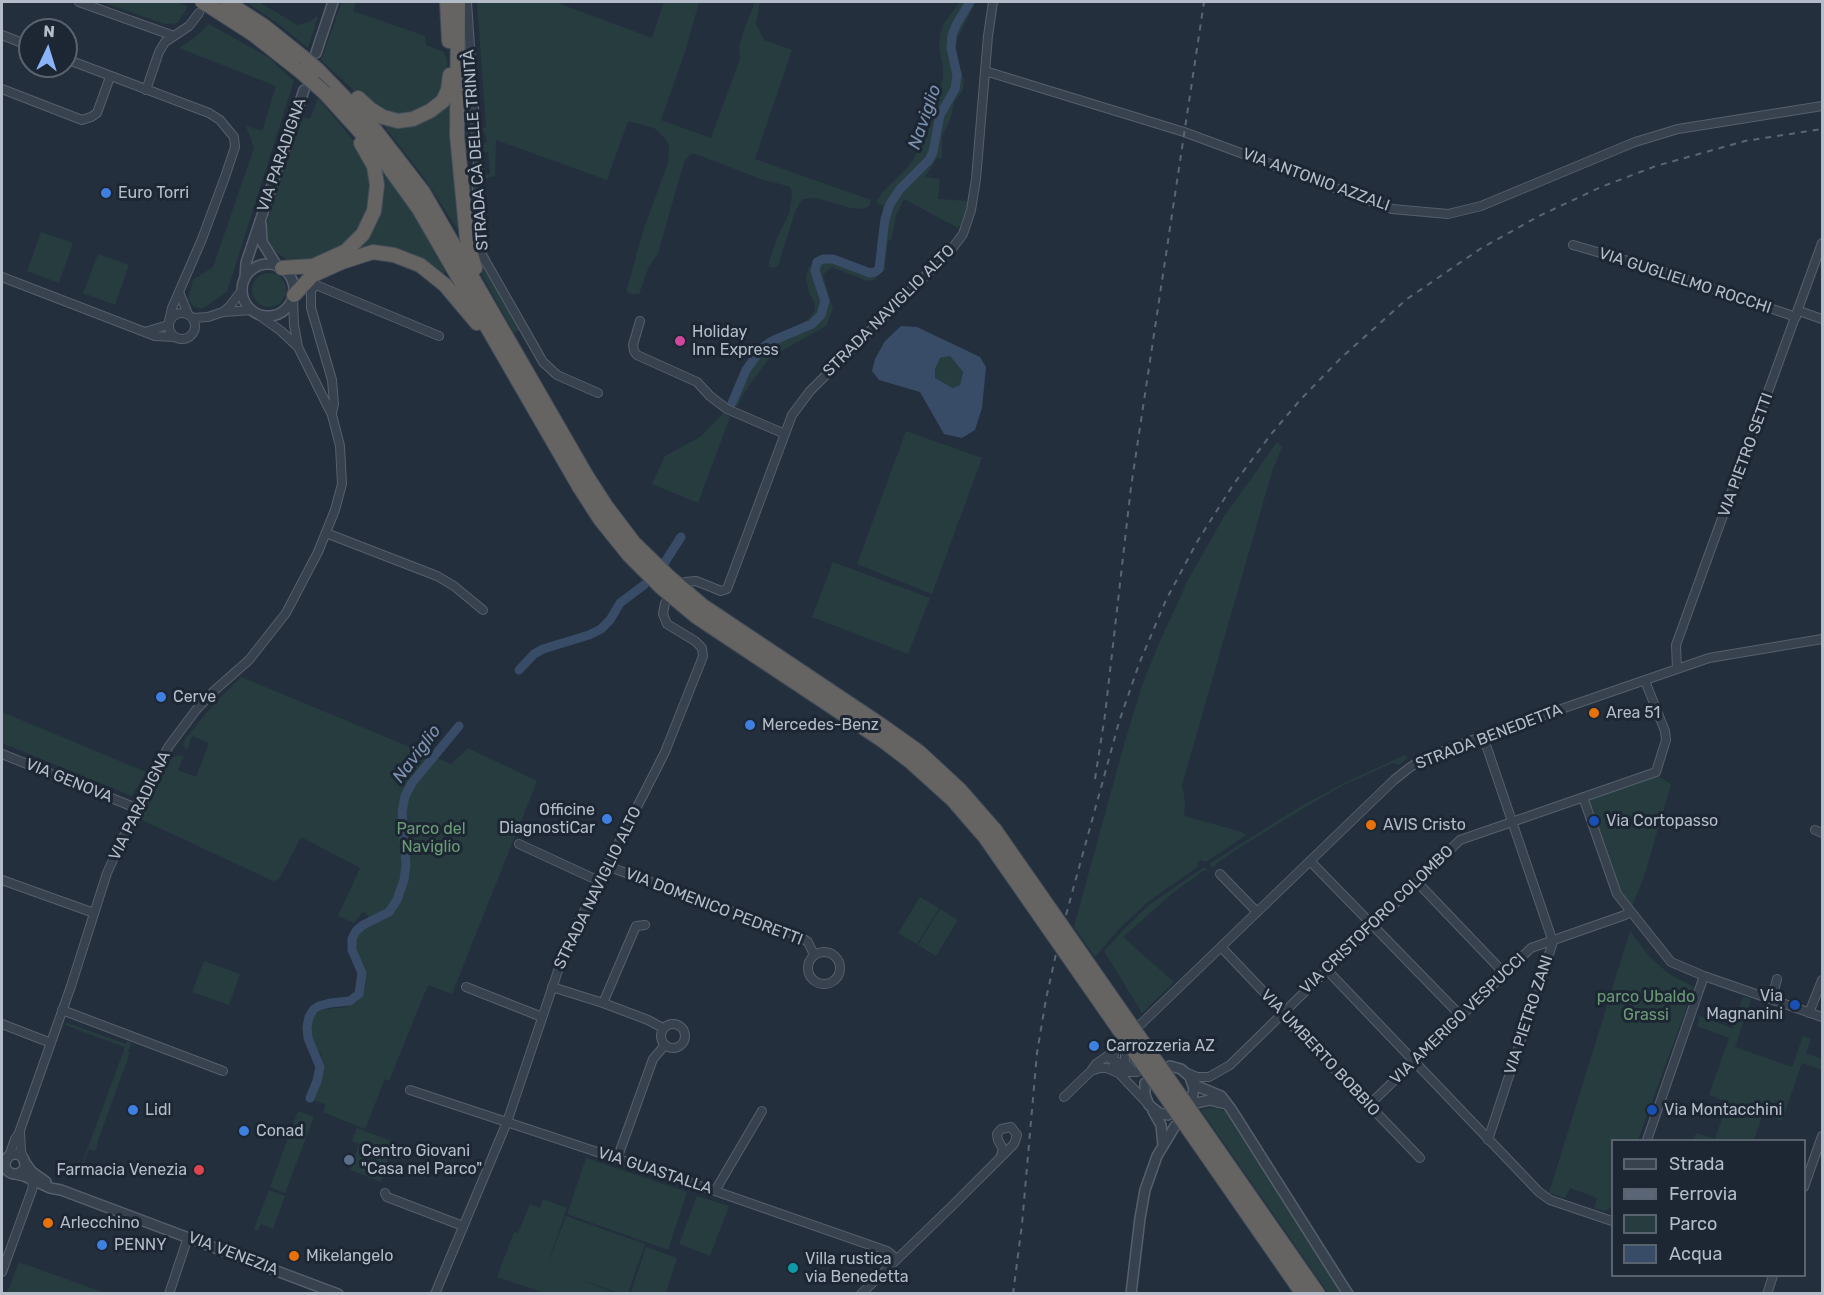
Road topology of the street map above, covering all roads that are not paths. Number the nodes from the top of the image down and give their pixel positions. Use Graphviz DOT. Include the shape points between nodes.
graph roads {
  1 [pos="79,2"];
  2 [pos="227,2"];
  3 [pos="333,2"];
  4 [pos="447,2"];
  5 [pos="458,2"];
  6 [pos="467,2"];
  7 [pos="993,2"];
  8 [pos="204,7"];
  9 [pos="2,35"];
  10 [pos="174,36"];
  11 [pos="18,41"];
  12 [pos="311,61"];
  13 [pos="78,64"];
  14 [pos="985,71"];
  15 [pos="110,76"];
  16 [pos="2,89"];
  17 [pos="146,90"];
  18 [pos="304,90"];
  19 [pos="325,93"];
  20 [pos="1822,106"];
  21 [pos="261,220"];
  22 [pos="1822,243"];
  23 [pos="1573,245"];
  24 [pos="280,267"];
  25 [pos="2,277"];
  26 [pos="245,278"];
  27 [pos="242,290"];
  28 [pos="179,292"];
  29 [pos="294,297"];
  30 [pos="223,312"];
  31 [pos="254,312"];
  32 [pos="1798,314"];
  33 [pos="190,316"];
  34 [pos="208,317"];
  35 [pos="1822,319"];
  36 [pos="640,321"];
  37 [pos="169,323"];
  38 [pos="145,332"];
  39 [pos="192,334"];
  40 [pos="439,336"];
  41 [pos="175,337"];
  42 [pos="512,345"];
  43 [pos="298,347"];
  44 [pos="597,393"];
  45 [pos="529,400"];
  46 [pos="332,415"];
  47 [pos="785,434"];
  48 [pos="326,533"];
  49 [pos="686,582"];
  50 [pos="665,603"];
  51 [pos="483,610"];
  52 [pos="1821,638"];
  53 [pos="1677,669"];
  54 [pos="1645,681"];
  55 [pos="1483,736"];
  56 [pos="2,754"];
  57 [pos="1583,797"];
  58 [pos="136,808"];
  59 [pos="1512,821"];
  60 [pos="990,833"];
  61 [pos="519,844"];
  62 [pos="1310,861"];
  63 [pos="607,866"];
  64 [pos="1220,874"];
  65 [pos="2,880"];
  66 [pos="599,881"];
  67 [pos="1417,882"];
  68 [pos="1257,912"];
  69 [pos="1630,912"];
  70 [pos="94,913"];
  71 [pos="645,925"];
  72 [pos="1372,926"];
  73 [pos="1553,942"];
  74 [pos="1221,947"];
  75 [pos="814,956"];
  76 [pos="1326,969"];
  77 [pos="1504,973"];
  78 [pos="1704,976"];
  79 [pos="1777,979"];
  80 [pos="1822,980"];
  81 [pos="466,987"];
  82 [pos="552,987"];
  83 [pos="1772,999"];
  84 [pos="603,1003"];
  85 [pos="62,1010"];
  86 [pos="1809,1012"];
  87 [pos="1282,1013"];
  88 [pos="1461,1016"];
  89 [pos="542,1017"];
  90 [pos="1822,1017"];
  91 [pos="2,1024"];
  92 [pos="1141,1024"];
  93 [pos="663,1028"];
  94 [pos="51,1043"];
  95 [pos="665,1045"];
  96 [pos="1125,1053"];
  97 [pos="1113,1059"];
  98 [pos="1415,1061"];
  99 [pos="1098,1062"];
  100 [pos="1170,1066"];
  101 [pos="223,1071"];
  102 [pos="1092,1071"];
  103 [pos="1184,1071"];
  104 [pos="1120,1075"];
  105 [pos="1191,1079"];
  106 [pos="1145,1083"];
  107 [pos="410,1090"];
  108 [pos="1064,1097"];
  109 [pos="1227,1104"];
  110 [pos="1149,1105"];
  111 [pos="1369,1105"];
  112 [pos="762,1111"];
  113 [pos="1168,1115"];
  114 [pos="507,1122"];
  115 [pos="1176,1126"];
  116 [pos="20,1131"];
  117 [pos="1201,1136"];
  118 [pos="1822,1136"];
  119 [pos="1647,1139"];
  120 [pos="1488,1140"];
  121 [pos="1163,1145"];
  122 [pos="1000,1158"];
  123 [pos="1420,1158"];
  124 [pos="617,1159"];
  125 [pos="6,1160"];
  126 [pos="24,1160"];
  127 [pos="9,1172"];
  128 [pos="30,1179"];
  129 [pos="1806,1181"];
  130 [pos="61,1190"];
  131 [pos="715,1191"];
  132 [pos="385,1193"];
  133 [pos="1611,1221"];
  134 [pos="463,1226"];
  135 [pos="188,1237"];
  136 [pos="897,1259"];
  137 [pos="2,1272"];
  138 [pos="1772,1277"];
  139 [pos="169,1293"];
  140 [pos="338,1293"];
  141 [pos="435,1293"];
  142 [pos="861,1293"];
  143 [pos="1131,1293"];
  144 [pos="1303,1293"];
  145 [pos="1318,1293"];
  146 [pos="1348,1293"];
  147 [pos="1767,1293"];
  1 -- 10 [label="street"];
  2 -- 12 [label="highway"];
  3 -- 12 [label="street"];
  4 -- 12 [label="highway" via="450,86 443,101 426,114 404,121 383,117"];
  5 -- 42 [label="highway" via="457,125 467,239 476,270"];
  6 -- 44 [label="street, STRADA CÀ DELLE TRINITÀ" via="482,255 548,368"];
  7 -- 14 [label="street, STRADA NAVIGLIO ALTO"];
  8 -- 10 [label="street" via="189,26"];
  8 -- 12 [label="highway"];
  9 -- 11 [label="street"];
  10 -- 17 [label="street" via="159,52"];
  12 -- 19 [label="highway, bridge"];
  12 -- 42 [label="highway" via="366,119 412,177"];
  13 -- 15 [label="street"];
  14 -- 20 [label="street, VIA ANTONIO AZZALI" via="1184,132 1392,208 1448,214 1482,206 1635,142 1678,129"];
  14 -- 47 [label="street, STRADA NAVIGLIO ALTO" via="976,179 963,234 810,391 792,415"];
  15 -- 16 [label="street" via="97,113 82,120"];
  15 -- 17 [label="street"];
  17 -- 28 [label="street" via="209,113 234,137 235,147 225,177"];
  18 -- 21 [label="street, VIA PARADIGNA"];
  19 -- 24 [label="highway" via="372,162 377,185 374,211 363,234 346,251 311,267"];
  19 -- 45 [label="highway" via="375,148 409,194"];
  21 -- 24 [label="street, VIA PARADIGNA" via="262,242"];
  21 -- 26 [label="street, VIA PARADIGNA" via="246,263"];
  22 -- 32 [label="street, VIA PIETRO SETTI"];
  23 -- 32 [label="street, VIA GUGLIELMO ROCCHI"];
  24 -- 26 [label="street" via="259,266"];
  24 -- 29 [label="street, VIA PARADIGNA" via="290,275"];
  25 -- 38 [label="street"];
  26 -- 27 [label="street, VIA PARADIGNA"];
  27 -- 30 [label="street"];
  27 -- 31 [label="street, VIA PARADIGNA" via="246,304"];
  28 -- 33 [label="street"];
  28 -- 37 [label="street"];
  29 -- 31 [label="street" via="289,307 274,316"];
  29 -- 43 [label="street, VIA PARADIGNA"];
  29 -- 45 [label="highway" via="313,275 365,254 394,255 420,265 445,285 473,317"];
  30 -- 31 [label="street"];
  30 -- 34 [label="street"];
  31 -- 43 [label="street, VIA PARADIGNA"];
  32 -- 35 [label="street, VIA GUGLIELMO ROCCHI"];
  32 -- 53 [label="street, VIA PIETRO SETTI" via="1676,645"];
  33 -- 34 [label="street"];
  33 -- 37 [label="street" via="175,314"];
  33 -- 39 [label="street" via="195,326"];
  34 -- 39 [label="street"];
  36 -- 47 [label="street" via="632,346 638,355 700,384 727,409"];
  37 -- 38 [label="street"];
  37 -- 41 [label="street"];
  38 -- 41 [label="street"];
  39 -- 41 [label="street" via="184,339"];
  40 -- 46 [label="street, VIA PARADIGNA" via="316,285 311,290 311,308 332,380"];
  42 -- 60 [label="highway" via="596,491 654,563 711,612 912,747 960,790"];
  43 -- 46 [label="street, VIA PARADIGNA"];
  45 -- 60 [label="highway" via="590,504 648,576 705,623 904,756"];
  46 -- 48 [label="street, VIA PARADIGNA" via="340,446 342,484"];
  47 -- 49 [label="street, STRADA NAVIGLIO ALTO" via="729,587 721,591 696,581"];
  48 -- 51 [label="street" via="437,576"];
  48 -- 58 [label="street, VIA PARADIGNA" via="286,613 249,660 209,695 182,729"];
  50 -- 63 [label="street, STRADA NAVIGLIO ALTO" via="662,612 666,621 700,644 703,656 665,752"];
  52 -- 53 [label="street, STRADA BENEDETTA" via="1709,658"];
  53 -- 54 [label="street, STRADA BENEDETTA"];
  54 -- 55 [label="street, STRADA BENEDETTA"];
  54 -- 57 [label="street, VIA CRISTOFORO COLOMBO" via="1665,731 1656,772"];
  55 -- 59 [label="street, VIA PIETRO ZANI"];
  55 -- 62 [label="street, STRADA BENEDETTA" via="1409,768"];
  56 -- 58 [label="street, VIA GENOVA"];
  57 -- 59 [label="street, VIA CRISTOFORO COLOMBO"];
  57 -- 69 [label="street" via="1617,894"];
  58 -- 70 [label="street, VIA PARADIGNA"];
  59 -- 67 [label="street, VIA CRISTOFORO COLOMBO" via="1460,840"];
  59 -- 73 [label="street, VIA PIETRO ZANI"];
  60 -- 117 [label="highway, bridge"];
  61 -- 66 [label="street"];
  62 -- 68 [label="street, STRADA BENEDETTA"];
  62 -- 72 [label="street"];
  63 -- 66 [label="street, STRADA NAVIGLIO ALTO"];
  63 -- 75 [label="street, VIA DOMENICO PEDRETTI" via="799,936 808,942"];
  64 -- 68 [label="street"];
  65 -- 70 [label="street"];
  66 -- 82 [label="street, STRADA NAVIGLIO ALTO" via="566,947"];
  67 -- 72 [label="street, VIA CRISTOFORO COLOMBO"];
  67 -- 77 [label="street"];
  68 -- 74 [label="street, STRADA BENEDETTA"];
  69 -- 73 [label="street"];
  69 -- 78 [label="street" via="1671,962"];
  70 -- 85 [label="street, VIA PARADIGNA"];
  71 -- 84 [label="street" via="636,926"];
  72 -- 76 [label="street, VIA CRISTOFORO COLOMBO"];
  72 -- 88 [label="street"];
  73 -- 77 [label="street, VIA AMERIGO VESPUCCI" via="1532,948"];
  73 -- 120 [label="street, VIA PIETRO ZANI"];
  74 -- 87 [label="street, VIA UMBERTO BOBBIO"];
  74 -- 92 [label="street, STRADA BENEDETTA"];
  75 -- 75 [label="street" via="808,964 809,975 820,984 831,982 839,973 837,959 828,952"];
  76 -- 87 [label="street, VIA CRISTOFORO COLOMBO"];
  76 -- 98 [label="street"];
  77 -- 88 [label="street, VIA AMERIGO VESPUCCI"];
  78 -- 83 [label="street"];
  78 -- 119 [label="street"];
  79 -- 83 [label="street"];
  80 -- 86 [label="street"];
  81 -- 89 [label="street"];
  82 -- 84 [label="street"];
  82 -- 89 [label="street, STRADA NAVIGLIO ALTO"];
  83 -- 86 [label="street"];
  84 -- 93 [label="street"];
  85 -- 94 [label="street, VIA PARADIGNA"];
  85 -- 101 [label="street"];
  86 -- 90 [label="street"];
  87 -- 103 [label="street, VIA CRISTOFORO COLOMBO" via="1212,1077"];
  87 -- 111 [label="street, VIA UMBERTO BOBBIO"];
  88 -- 98 [label="street, VIA AMERIGO VESPUCCI"];
  89 -- 114 [label="street, STRADA NAVIGLIO ALTO"];
  91 -- 94 [label="street"];
  93 -- 95 [label="street" via="660,1036"];
  93 -- 95 [label="street" via="677,1024 685,1035 680,1045"];
  94 -- 116 [label="street, VIA PARADIGNA"];
  95 -- 124 [label="street" via="653,1059"];
  96 -- 97 [label="street" via="1126,1064 1138,1073 1128,1072"];
  97 -- 99 [label="street"];
  97 -- 99 [label="street" via="1118,1045"];
  97 -- 104 [label="street"];
  98 -- 111 [label="street, VIA AMERIGO VESPUCCI"];
  98 -- 120 [label="street"];
  99 -- 102 [label="street"];
  100 -- 103 [label="street"];
  102 -- 104 [label="street" via="1107,1068"];
  102 -- 108 [label="street"];
  103 -- 105 [label="street"];
  104 -- 110 [label="street"];
  105 -- 109 [label="street" via="1199,1087 1221,1096"];
  105 -- 109 [label="street" via="1194,1100"];
  106 -- 110 [label="street"];
  107 -- 114 [label="street, VIA GUASTALLA"];
  109 -- 146 [label="street"];
  110 -- 113 [label="street"];
  110 -- 121 [label="street" via="1161,1125"];
  111 -- 123 [label="street, VIA UMBERTO BOBBIO"];
  112 -- 131 [label="street"];
  114 -- 124 [label="street, VIA GUASTALLA"];
  114 -- 134 [label="street, STRADA NAVIGLIO ALTO"];
  115 -- 121 [label="street"];
  116 -- 125 [label="street, VIA PARADIGNA"];
  116 -- 126 [label="street, VIA PARADIGNA"];
  117 -- 144 [label="highway"];
  117 -- 145 [label="highway"];
  118 -- 129 [label="street"];
  120 -- 133 [label="street" via="1550,1200"];
  121 -- 143 [label="street" via="1143,1198"];
  122 -- 136 [label="street"];
  124 -- 131 [label="street, VIA GUASTALLA"];
  125 -- 126 [label="street" via="15,1155"];
  125 -- 127 [label="street"];
  126 -- 127 [label="street" via="20,1173"];
  126 -- 130 [label="street, VIA VENEZIA" via="37,1177"];
  127 -- 128 [label="street, VIA VENEZIA"];
  128 -- 130 [label="street, VIA VENEZIA"];
  128 -- 137 [label="street" via="33,1188"];
  130 -- 135 [label="street, VIA VENEZIA"];
  131 -- 136 [label="street, VIA GUASTALLA" via="885,1251"];
  132 -- 134 [label="street"];
  134 -- 141 [label="street, STRADA NAVIGLIO ALTO"];
  135 -- 139 [label="street"];
  135 -- 140 [label="street, VIA VENEZIA"];
  136 -- 142 [label="street"];
  138 -- 147 [label="street"];
}
